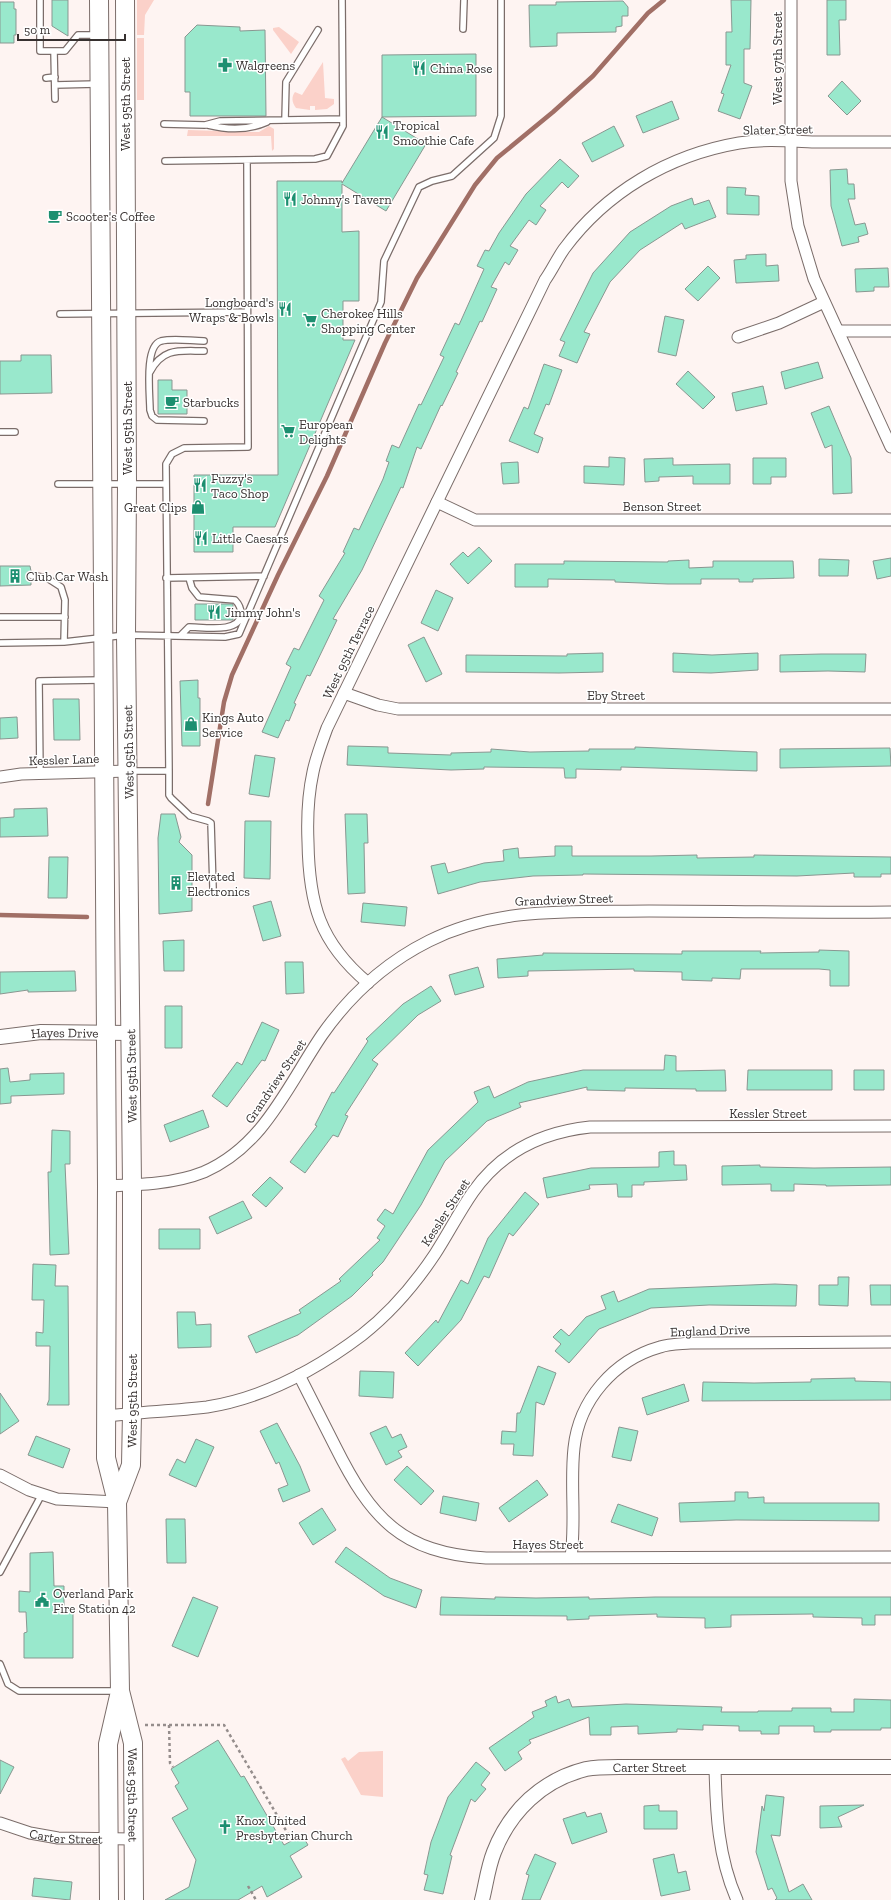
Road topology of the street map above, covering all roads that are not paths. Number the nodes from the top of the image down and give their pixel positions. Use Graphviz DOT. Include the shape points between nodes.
graph roads {
  1 [pos="40,0"];
  2 [pos="99,0"];
  3 [pos="125,0"];
  4 [pos="342,0"];
  5 [pos="464,0"];
  6 [pos="501,0"];
  7 [pos="791,0"];
  8 [pos="318,30"];
  9 [pos="463,30"];
  10 [pos="99,35"];
  11 [pos="54,51"];
  12 [pos="55,77"];
  13 [pos="46,78"];
  14 [pos="99,84"];
  15 [pos="55,85"];
  16 [pos="55,99"];
  17 [pos="343,119"];
  18 [pos="285,120"];
  19 [pos="164,124"];
  20 [pos="790,141"];
  21 [pos="891,142"];
  22 [pos="247,160"];
  23 [pos="164,161"];
  24 [pos="824,302"];
  25 [pos="247,312"];
  26 [pos="126,313"];
  27 [pos="60,314"];
  28 [pos="101,314"];
  29 [pos="838,331"];
  30 [pos="891,331"];
  31 [pos="738,337"];
  32 [pos="204,341"];
  33 [pos="516,341"];
  34 [pos="204,351"];
  35 [pos="150,373"];
  36 [pos="204,421"];
  37 [pos="0,432"];
  38 [pos="16,432"];
  39 [pos="891,447"];
  40 [pos="102,483"];
  41 [pos="58,484"];
  42 [pos="128,484"];
  43 [pos="165,484"];
  44 [pos="437,502"];
  45 [pos="891,520"];
  46 [pos="30,575"];
  47 [pos="264,576"];
  48 [pos="166,578"];
  49 [pos="188,578"];
  50 [pos="0,617"];
  51 [pos="65,617"];
  52 [pos="126,635"];
  53 [pos="167,636"];
  54 [pos="180,636"];
  55 [pos="103,637"];
  56 [pos="64,642"];
  57 [pos="0,643"];
  58 [pos="103,680"];
  59 [pos="344,693"];
  60 [pos="891,709"];
  61 [pos="129,771"];
  62 [pos="169,771"];
  63 [pos="103,772"];
  64 [pos="40,774"];
  65 [pos="0,777"];
  66 [pos="213,888"];
  67 [pos="891,912"];
  68 [pos="368,983"];
  69 [pos="106,1033"];
  70 [pos="130,1033"];
  71 [pos="0,1037"];
  72 [pos="891,1126"];
  73 [pos="132,1185"];
  74 [pos="107,1186"];
  75 [pos="891,1342"];
  76 [pos="299,1375"];
  77 [pos="132,1413"];
  78 [pos="107,1416"];
  79 [pos="0,1475"];
  80 [pos="42,1494"];
  81 [pos="117,1502"];
  82 [pos="571,1557"];
  83 [pos="891,1557"];
  84 [pos="0,1572"];
  85 [pos="0,1664"];
  86 [pos="120,1691"];
  87 [pos="715,1767"];
  88 [pos="891,1767"];
  89 [pos="0,1823"];
  90 [pos="109,1839"];
  91 [pos="134,1839"];
  92 [pos="109,1900"];
  93 [pos="134,1900"];
  94 [pos="482,1900"];
  95 [pos="737,1900"];
  1 -- 11 [label="lane" via="40,51"];
  2 -- 10 [label="main road, West 95th Street"];
  3 -- 26 [label="main road, West 95th Street"];
  4 -- 17 [label="lane"];
  5 -- 9 [label="lane"];
  6 -- 47 [label="lane" via="501,116 494,138 452,176 419,186 384,261 381,302"];
  7 -- 20 [label="street, West 97th Street"];
  8 -- 18 [label="lane" via="286,82"];
  10 -- 11 [label="lane" via="78,35 65,51"];
  10 -- 14 [label="main road, West 95th Street"];
  11 -- 12 [label="lane"];
  12 -- 13 [label="lane"];
  12 -- 15 [label="lane"];
  14 -- 15 [label="lane"];
  14 -- 28 [label="main road, West 95th Street"];
  15 -- 16 [label="lane"];
  17 -- 18 [label="lane"];
  17 -- 22 [label="lane" via="343,126 327,156 315,159"];
  18 -- 19 [label="lane" via="220,121 205,125"];
  20 -- 21 [label="street, Slater Street"];
  20 -- 24 [label="street, West 97th Street" via="791,181 798,226 807,259"];
  20 -- 33 [label="street, Slater Street" via="740,143 701,152 669,164 616,196 590,219 564,250 545,280"];
  22 -- 23 [label="lane"];
  22 -- 25 [label="lane"];
  24 -- 29 [label="street, West 97th Street"];
  24 -- 31 [label="street" via="779,323"];
  25 -- 26 [label="lane"];
  25 -- 43 [label="lane" via="248,448 184,448 172,454 166,464"];
  26 -- 28 [label="lane"];
  26 -- 42 [label="main road, West 95th Street"];
  27 -- 28 [label="lane"];
  28 -- 40 [label="main road, West 95th Street"];
  29 -- 30 [label="street"];
  29 -- 39 [label="street, West 97th Street"];
  32 -- 35 [label="lane" via="158,343 150,356"];
  33 -- 44 [label="street, West 95th Terrace"];
  34 -- 35 [label="lane" via="172,352 159,358"];
  35 -- 36 [label="lane" via="152,416 162,421"];
  37 -- 38 [label="lane"];
  40 -- 41 [label="lane"];
  40 -- 42 [label="lane"];
  40 -- 55 [label="main road, West 95th Street"];
  42 -- 43 [label="lane"];
  42 -- 52 [label="main road, West 95th Street"];
  43 -- 48 [label="lane"];
  44 -- 45 [label="street, Benson Street" via="476,520"];
  44 -- 59 [label="street, West 95th Terrace"];
  46 -- 51 [label="lane" via="47,578 61,586 65,600"];
  47 -- 49 [label="lane"];
  47 -- 54 [label="lane" via="239,634 225,637"];
  48 -- 49 [label="lane"];
  48 -- 53 [label="lane"];
  49 -- 54 [label="lane" via="200,597 235,600 240,607 241,618 238,624 230,627 189,627"];
  50 -- 51 [label="lane"];
  51 -- 56 [label="lane"];
  52 -- 53 [label="lane"];
  52 -- 55 [label="lane"];
  52 -- 61 [label="main road, West 95th Street"];
  53 -- 54 [label="lane"];
  53 -- 62 [label="lane"];
  55 -- 56 [label="lane"];
  55 -- 58 [label="main road, West 95th Street"];
  56 -- 57 [label="lane"];
  58 -- 63 [label="main road, West 95th Street"];
  58 -- 64 [label="lane" via="40,681"];
  59 -- 60 [label="street, Eby Street" via="398,709"];
  59 -- 68 [label="street, West 95th Terrace" via="327,728 313,771 309,797 308,867 322,927 353,970"];
  61 -- 62 [label="lane"];
  61 -- 63 [label="street, Kessler Lane"];
  61 -- 70 [label="main road, West 95th Street"];
  62 -- 66 [label="lane" via="171,798 190,816 211,823"];
  63 -- 64 [label="street, Kessler Lane"];
  63 -- 69 [label="main road, West 95th Street"];
  64 -- 65 [label="street, Kessler Lane"];
  67 -- 68 [label="street, Grandview Street" via="538,912 499,916 428,941 381,971"];
  68 -- 73 [label="street, Grandview Street" via="350,1000 323,1034 274,1112 250,1142 217,1165 192,1176 179,1180"];
  69 -- 70 [label="street, Hayes Drive"];
  69 -- 71 [label="street, Hayes Drive" via="41,1032"];
  69 -- 74 [label="main road, West 95th Street"];
  70 -- 73 [label="main road, West 95th Street"];
  72 -- 76 [label="street, Kessler Street" via="590,1127 561,1131 532,1141 499,1162 473,1191 418,1278 390,1309 363,1334 322,1363"];
  73 -- 74 [label="street, Grandview Street"];
  73 -- 77 [label="main road, West 95th Street"];
  74 -- 78 [label="main road, West 95th Street"];
  75 -- 82 [label="street, England Drive" via="690,1342 661,1346 623,1364 606,1378 592,1397 584,1410 576,1434"];
  76 -- 77 [label="street, Kessler Street" via="248,1396 208,1407"];
  76 -- 82 [label="street, Hayes Street" via="352,1480 375,1512 397,1531 422,1545 466,1557"];
  77 -- 78 [label="street, Kessler Street"];
  77 -- 81 [label="main road, West 95th Street" via="130,1465"];
  78 -- 81 [label="main road, West 95th Street" via="106,1458"];
  79 -- 80 [label="street" via="10,1482"];
  80 -- 81 [label="street" via="57,1499"];
  80 -- 84 [label="lane"];
  81 -- 86 [label="main road, West 95th Street"];
  82 -- 83 [label="street, Hayes Street"];
  85 -- 86 [label="lane" via="8,1684 19,1691"];
  86 -- 90 [label="main road, West 95th Street" via="108,1744"];
  86 -- 91 [label="main road, West 95th Street" via="133,1742"];
  87 -- 88 [label="street, Carter Street"];
  87 -- 94 [label="street, Carter Street" via="619,1767 587,1769 563,1776 542,1788 518,1810 504,1830 493,1854"];
  87 -- 95 [label="street" via="716,1816 721,1850"];
  89 -- 90 [label="street, Carter Street" via="30,1833 58,1838"];
  90 -- 91 [label="street, Carter Street"];
  90 -- 92 [label="main road, West 95th Street"];
  91 -- 93 [label="main road, West 95th Street"];
}
